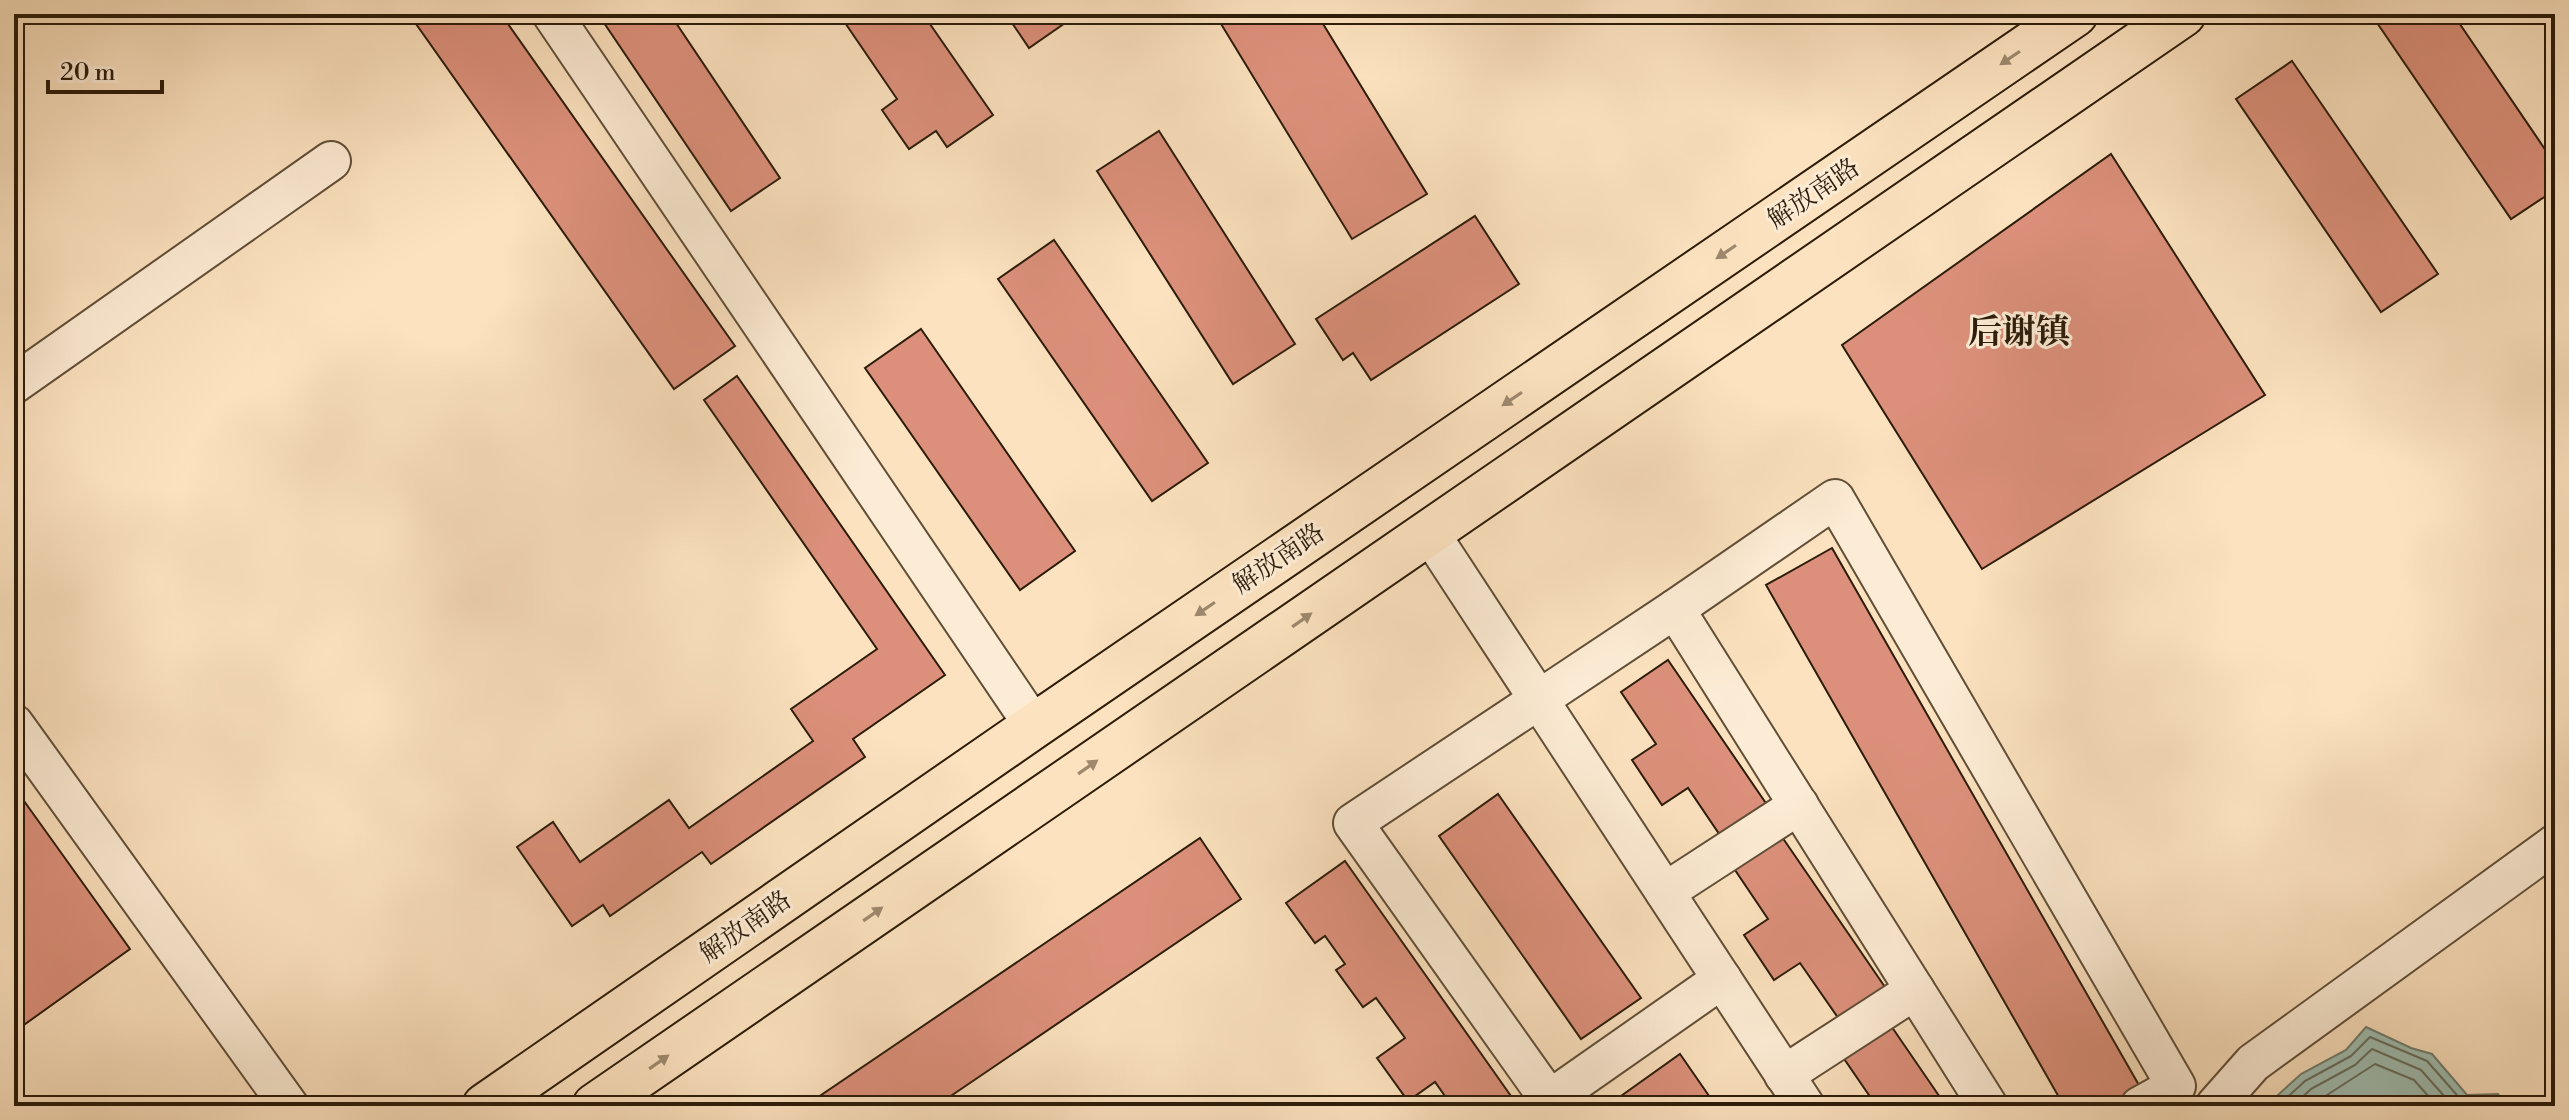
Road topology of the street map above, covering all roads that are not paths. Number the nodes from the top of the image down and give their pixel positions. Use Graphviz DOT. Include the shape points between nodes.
graph roads {
  1 [pos="552,14"];
  2 [pos="2075,14"];
  3 [pos="2183,14"];
  4 [pos="331,161"];
  5 [pos="14,384"];
  6 [pos="1429,532"];
  7 [pos="1675,609"];
  8 [pos="1538,698"];
  9 [pos="14,724"];
  10 [pos="1034,726"];
  11 [pos="1799,805"];
  12 [pos="2555,844"];
  13 [pos="1665,892"];
  14 [pos="1722,979"];
  15 [pos="1915,990"];
  16 [pos="1784,1075"];
  17 [pos="1552,1103"];
  18 [pos="289,1106"];
  19 [pos="485,1106"];
  20 [pos="595,1106"];
  21 [pos="1805,1106"];
  22 [pos="1988,1106"];
  23 [pos="2140,1106"];
  24 [pos="2215,1106"];
  1 -- 10 [label="street"];
  2 -- 10 [label="main road, 解放南路, one-way"];
  3 -- 6 [label="main road"];
  4 -- 5 [label="street"];
  6 -- 8 [label="street"];
  20 -- 6 [label="main road, one-way"];
  7 -- 8 [label="street"];
  7 -- 11 [label="street"];
  7 -- 23 [label="street" via="1835,499 2176,1086"];
  8 -- 13 [label="street"];
  8 -- 17 [label="street" via="1353,823"];
  9 -- 18 [label="street"];
  10 -- 19 [label="main road, 解放南路"];
  11 -- 13 [label="street"];
  11 -- 15 [label="street"];
  12 -- 24 [label="street" via="2253,1063"];
  13 -- 14 [label="street"];
  14 -- 16 [label="street"];
  14 -- 17 [label="street"];
  15 -- 16 [label="street"];
  15 -- 22 [label="street"];
  16 -- 21 [label="street"];
}
